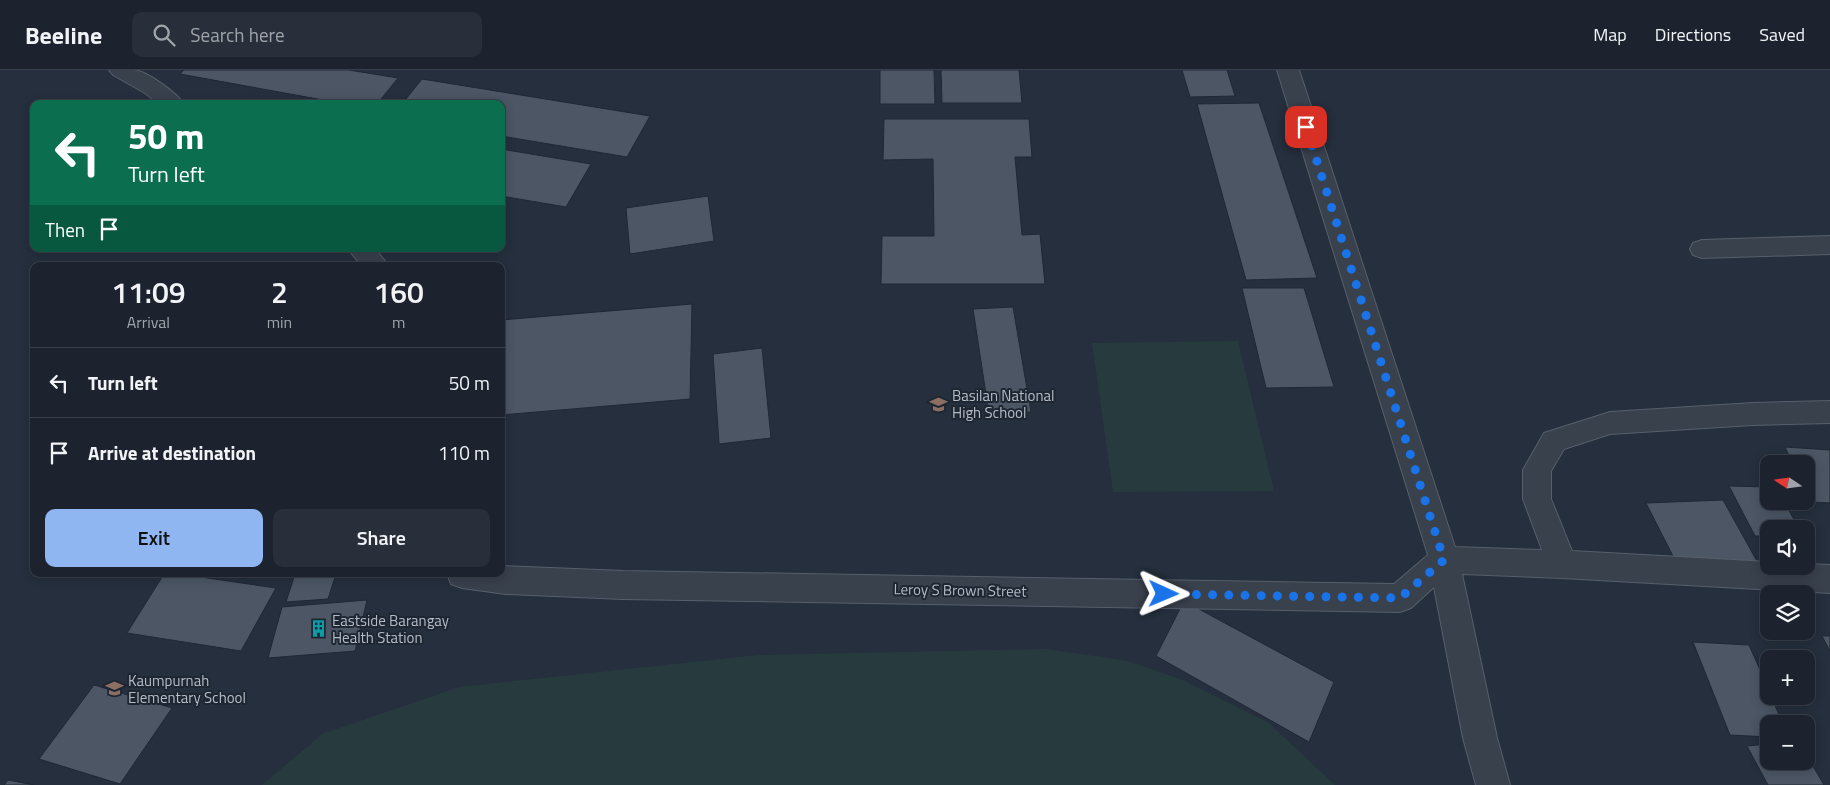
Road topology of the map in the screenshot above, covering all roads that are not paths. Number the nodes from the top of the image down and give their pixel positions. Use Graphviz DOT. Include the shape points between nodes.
graph roads {
  1 [pos="120,70"];
  2 [pos="1288,70"];
  3 [pos="168,100"];
  4 [pos="1830,244"];
  5 [pos="1702,249"];
  6 [pos="363,252"];
  7 [pos="373,262"];
  8 [pos="1830,412"];
  9 [pos="1444,560"];
  10 [pos="1562,564"];
  11 [pos="484,577"];
  12 [pos="1830,579"];
  13 [pos="1493,785"];
  1 -- 3 [label="street"];
  2 -- 9 [label="street"];
  4 -- 5 [label="street"];
  6 -- 7 [label="street"];
  8 -- 10 [label="street" via="1610,423 1554,441 1537,470 1537,499"];
  9 -- 10 [label="street"];
  9 -- 11 [label="street, Leroy S Brown Street" via="1400,598 623,585"];
  9 -- 13 [label="street" via="1480,738"];
  10 -- 12 [label="street"];
}
